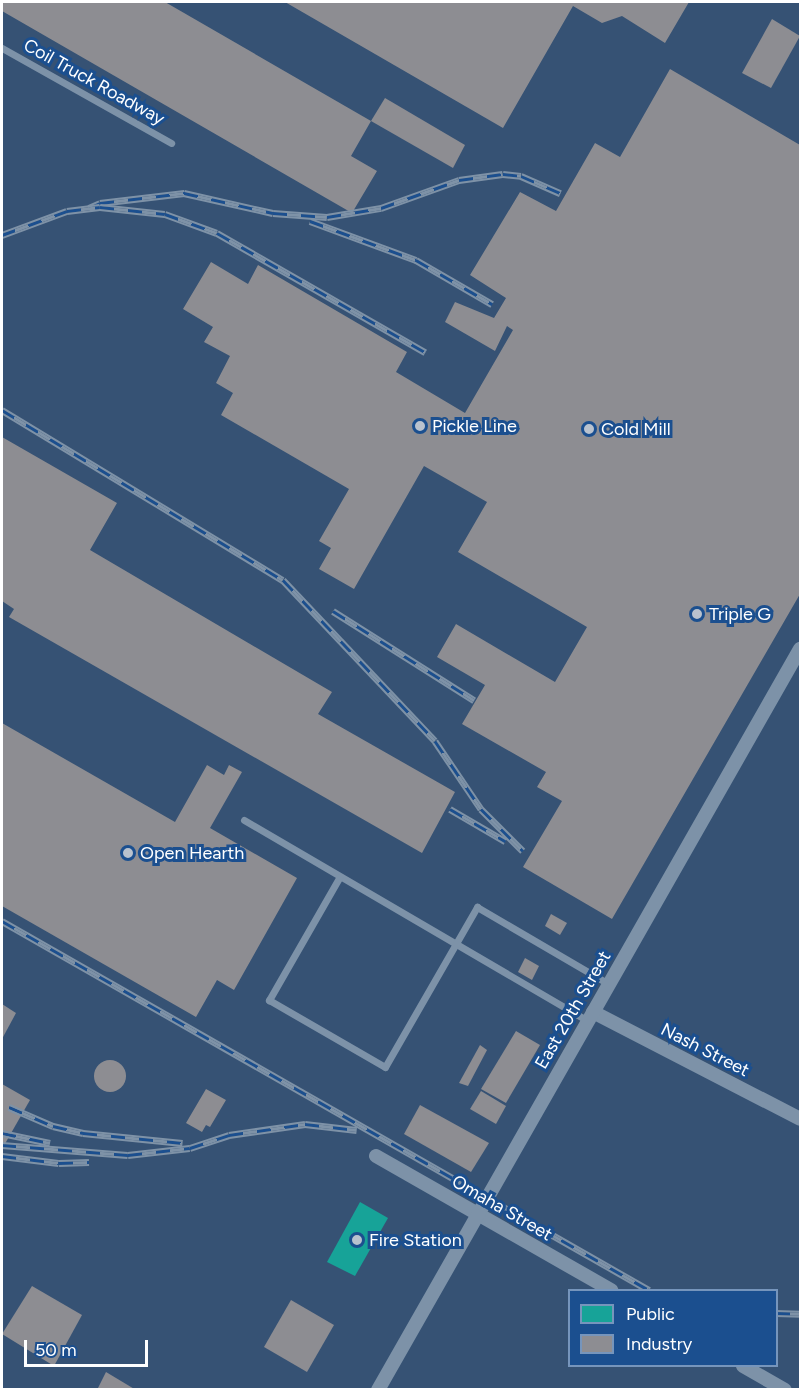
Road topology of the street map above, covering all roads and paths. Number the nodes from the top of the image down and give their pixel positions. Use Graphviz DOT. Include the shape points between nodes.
graph roads {
  1 [pos="2,48"];
  2 [pos="171,143"];
  3 [pos="801,649"];
  4 [pos="244,820"];
  5 [pos="339,878"];
  6 [pos="454,946"];
  7 [pos="609,984"];
  8 [pos="590,1017"];
  9 [pos="801,1119"];
  10 [pos="376,1156"];
  11 [pos="477,1215"];
  12 [pos="609,1289"];
  13 [pos="746,1367"];
  14 [pos="378,1389"];
  15 [pos="785,1389"];
  1 -- 2 [label="lane, Coil Truck Roadway"];
  3 -- 7 [label="street, East 20th Street"];
  4 -- 5 [label="lane"];
  5 -- 6 [label="lane"];
  5 -- 6 [label="lane" via="269,1000 385,1067"];
  6 -- 7 [label="lane" via="477,907"];
  6 -- 8 [label="lane"];
  7 -- 8 [label="street, East 20th Street"];
  8 -- 9 [label="street, Nash Street"];
  8 -- 11 [label="street, East 20th Street"];
  10 -- 11 [label="street, Omaha Street"];
  11 -- 12 [label="street, Omaha Street"];
  11 -- 14 [label="street, East 20th Street"];
  13 -- 15 [label="street"];
}
